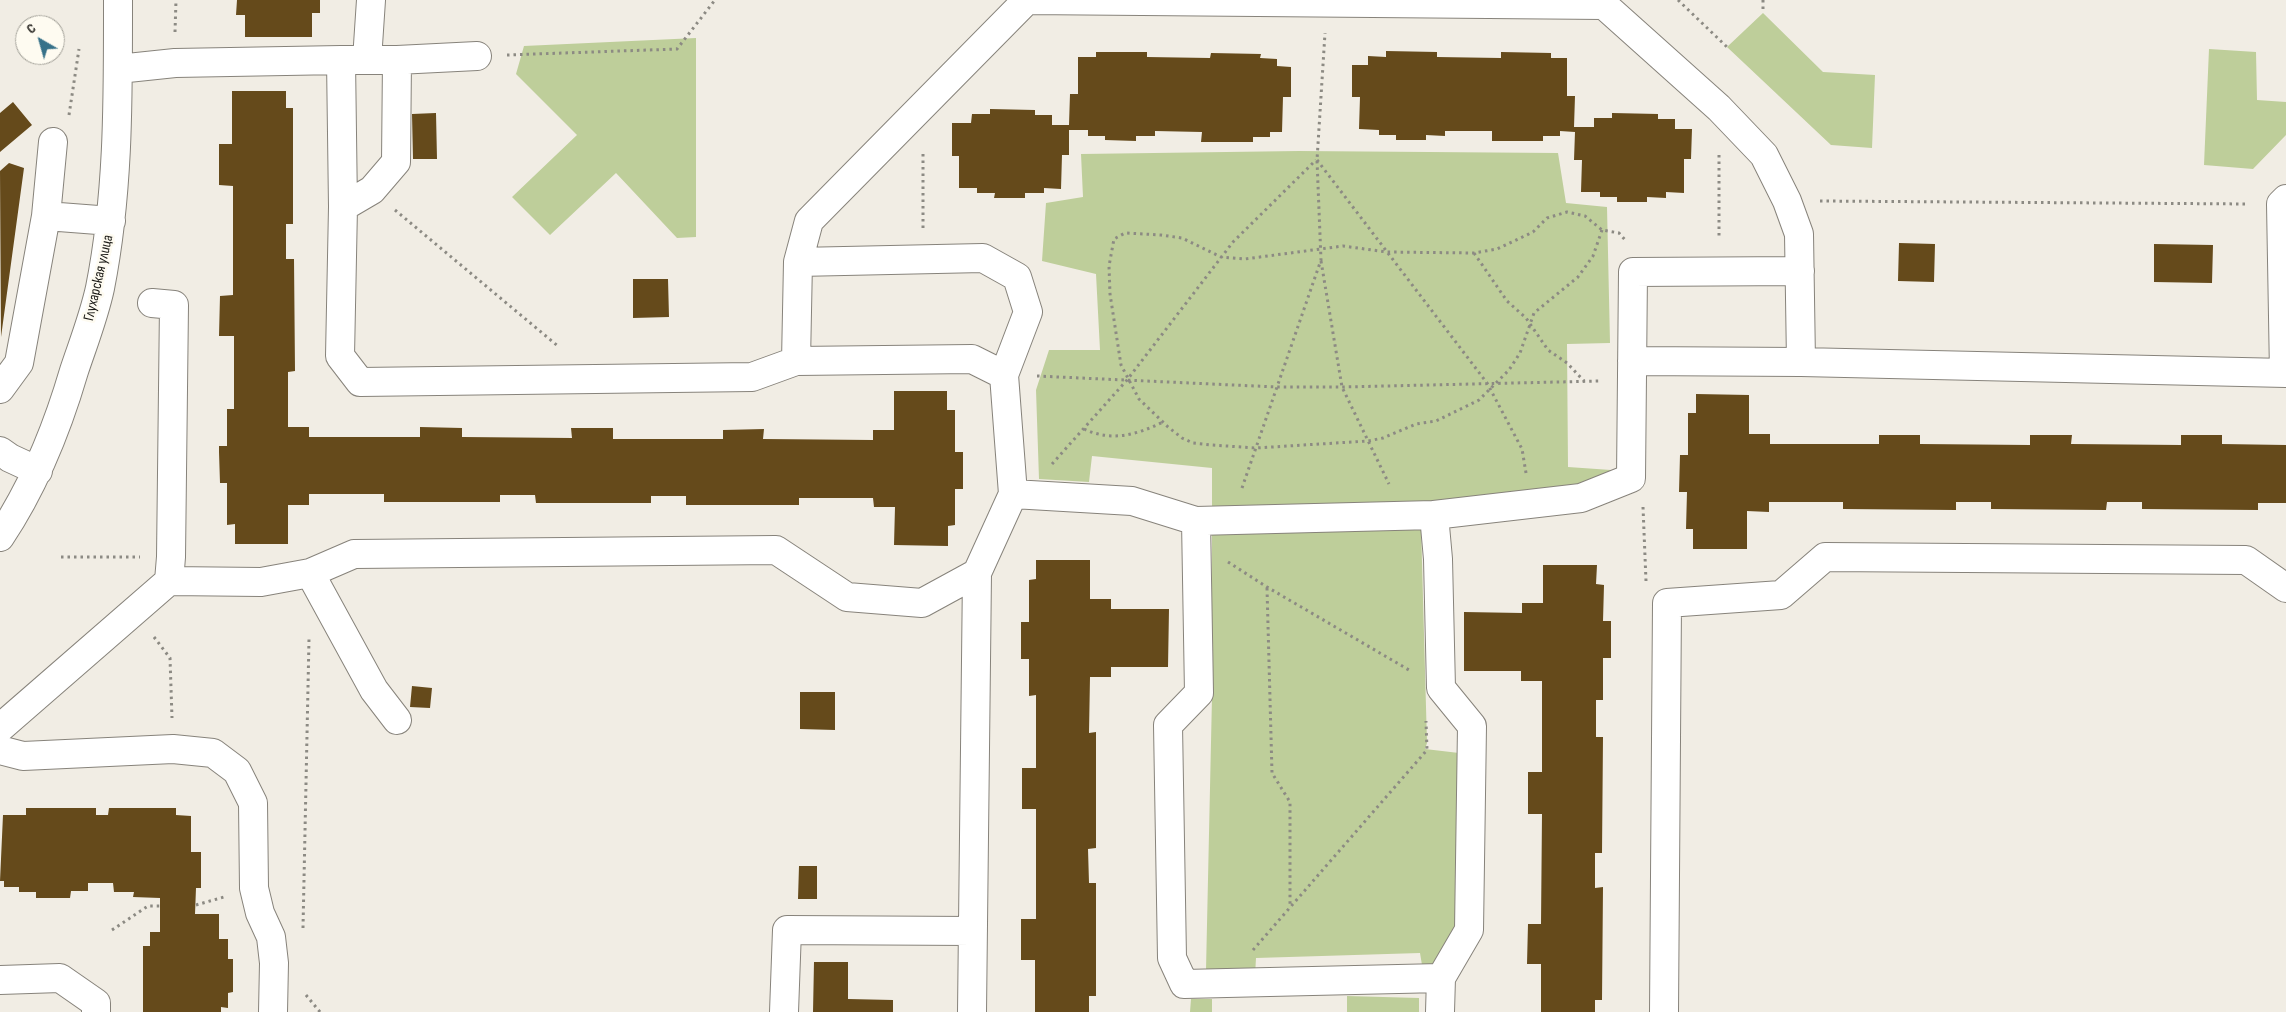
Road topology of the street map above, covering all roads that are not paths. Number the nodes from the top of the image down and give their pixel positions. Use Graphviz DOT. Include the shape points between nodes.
graph roads {
  1 [pos="118,0"];
  2 [pos="370,0"];
  3 [pos="1227,1"];
  4 [pos="1327,1"];
  5 [pos="1604,2"];
  6 [pos="477,56"];
  7 [pos="354,60"];
  8 [pos="397,60"];
  9 [pos="118,68"];
  10 [pos="53,142"];
  11 [pos="2283,201"];
  12 [pos="343,206"];
  13 [pos="46,216"];
  14 [pos="111,221"];
  15 [pos="798,262"];
  16 [pos="2284,266"];
  17 [pos="1800,271"];
  18 [pos="152,303"];
  19 [pos="796,361"];
  20 [pos="1632,361"];
  21 [pos="1801,362"];
  22 [pos="2285,373"];
  23 [pos="1004,375"];
  24 [pos="0,389"];
  25 [pos="0,451"];
  26 [pos="38,471"];
  27 [pos="1020,493"];
  28 [pos="1434,515"];
  29 [pos="1196,531"];
  30 [pos="0,537"];
  31 [pos="170,569"];
  32 [pos="310,573"];
  33 [pos="977,573"];
  34 [pos="2286,588"];
  35 [pos="397,720"];
  36 [pos="0,728"];
  37 [pos="0,750"];
  38 [pos="974,931"];
  39 [pos="1441,978"];
  40 [pos="0,980"];
  41 [pos="96,1012"];
  42 [pos="273,1012"];
  43 [pos="784,1012"];
  44 [pos="972,1012"];
  45 [pos="1440,1012"];
  46 [pos="1664,1012"];
  1 -- 9 [label="street, Глухарская улица"];
  2 -- 7 [label="street"];
  3 -- 4 [label="street"];
  3 -- 15 [label="street" via="1027,0 809,221"];
  4 -- 5 [label="street"];
  5 -- 17 [label="street" via="1719,108 1764,155 1799,234"];
  6 -- 8 [label="street"];
  7 -- 8 [label="street"];
  7 -- 9 [label="street" via="175,63"];
  7 -- 12 [label="street"];
  8 -- 12 [label="street" via="396,162 372,190"];
  9 -- 14 [label="street, Глухарская улица" via="117,158"];
  10 -- 13 [label="street"];
  11 -- 16 [label="street"];
  12 -- 19 [label="street" via="340,356 360,382 752,377"];
  13 -- 14 [label="street"];
  13 -- 24 [label="street" via="19,364"];
  14 -- 26 [label="street, Глухарская улица" via="99,290 67,397"];
  15 -- 19 [label="street"];
  15 -- 23 [label="street" via="983,258 1017,277 1028,312"];
  16 -- 22 [label="street"];
  17 -- 20 [label="street" via="1633,272"];
  17 -- 21 [label="street"];
  18 -- 31 [label="street" via="174,305"];
  19 -- 23 [label="street" via="972,359"];
  20 -- 21 [label="street"];
  20 -- 28 [label="street" via="1630,478 1581,498"];
  21 -- 22 [label="street"];
  23 -- 27 [label="street"];
  25 -- 26 [label="street"];
  26 -- 30 [label="street, Глухарская улица"];
  27 -- 29 [label="street" via="1132,501"];
  27 -- 33 [label="street"];
  28 -- 29 [label="street" via="1230,521"];
  28 -- 39 [label="street" via="1441,688 1472,726 1469,930"];
  29 -- 39 [label="street" via="1199,693 1168,724 1172,958 1184,984"];
  31 -- 32 [label="street" via="261,582"];
  31 -- 36 [label="street" via="134,611"];
  32 -- 33 [label="street" via="354,554 776,550 846,597 922,603"];
  32 -- 35 [label="street" via="374,690"];
  33 -- 38 [label="street"];
  34 -- 46 [label="street" via="2246,560 1825,557 1781,594 1667,603"];
  37 -- 42 [label="street" via="23,756 173,749 213,753 237,771 254,804 254,888 260,913 271,937"];
  38 -- 43 [label="street" via="787,930"];
  38 -- 44 [label="street"];
  39 -- 45 [label="street"];
  40 -- 41 [label="street" via="60,978 96,1003"];
}
